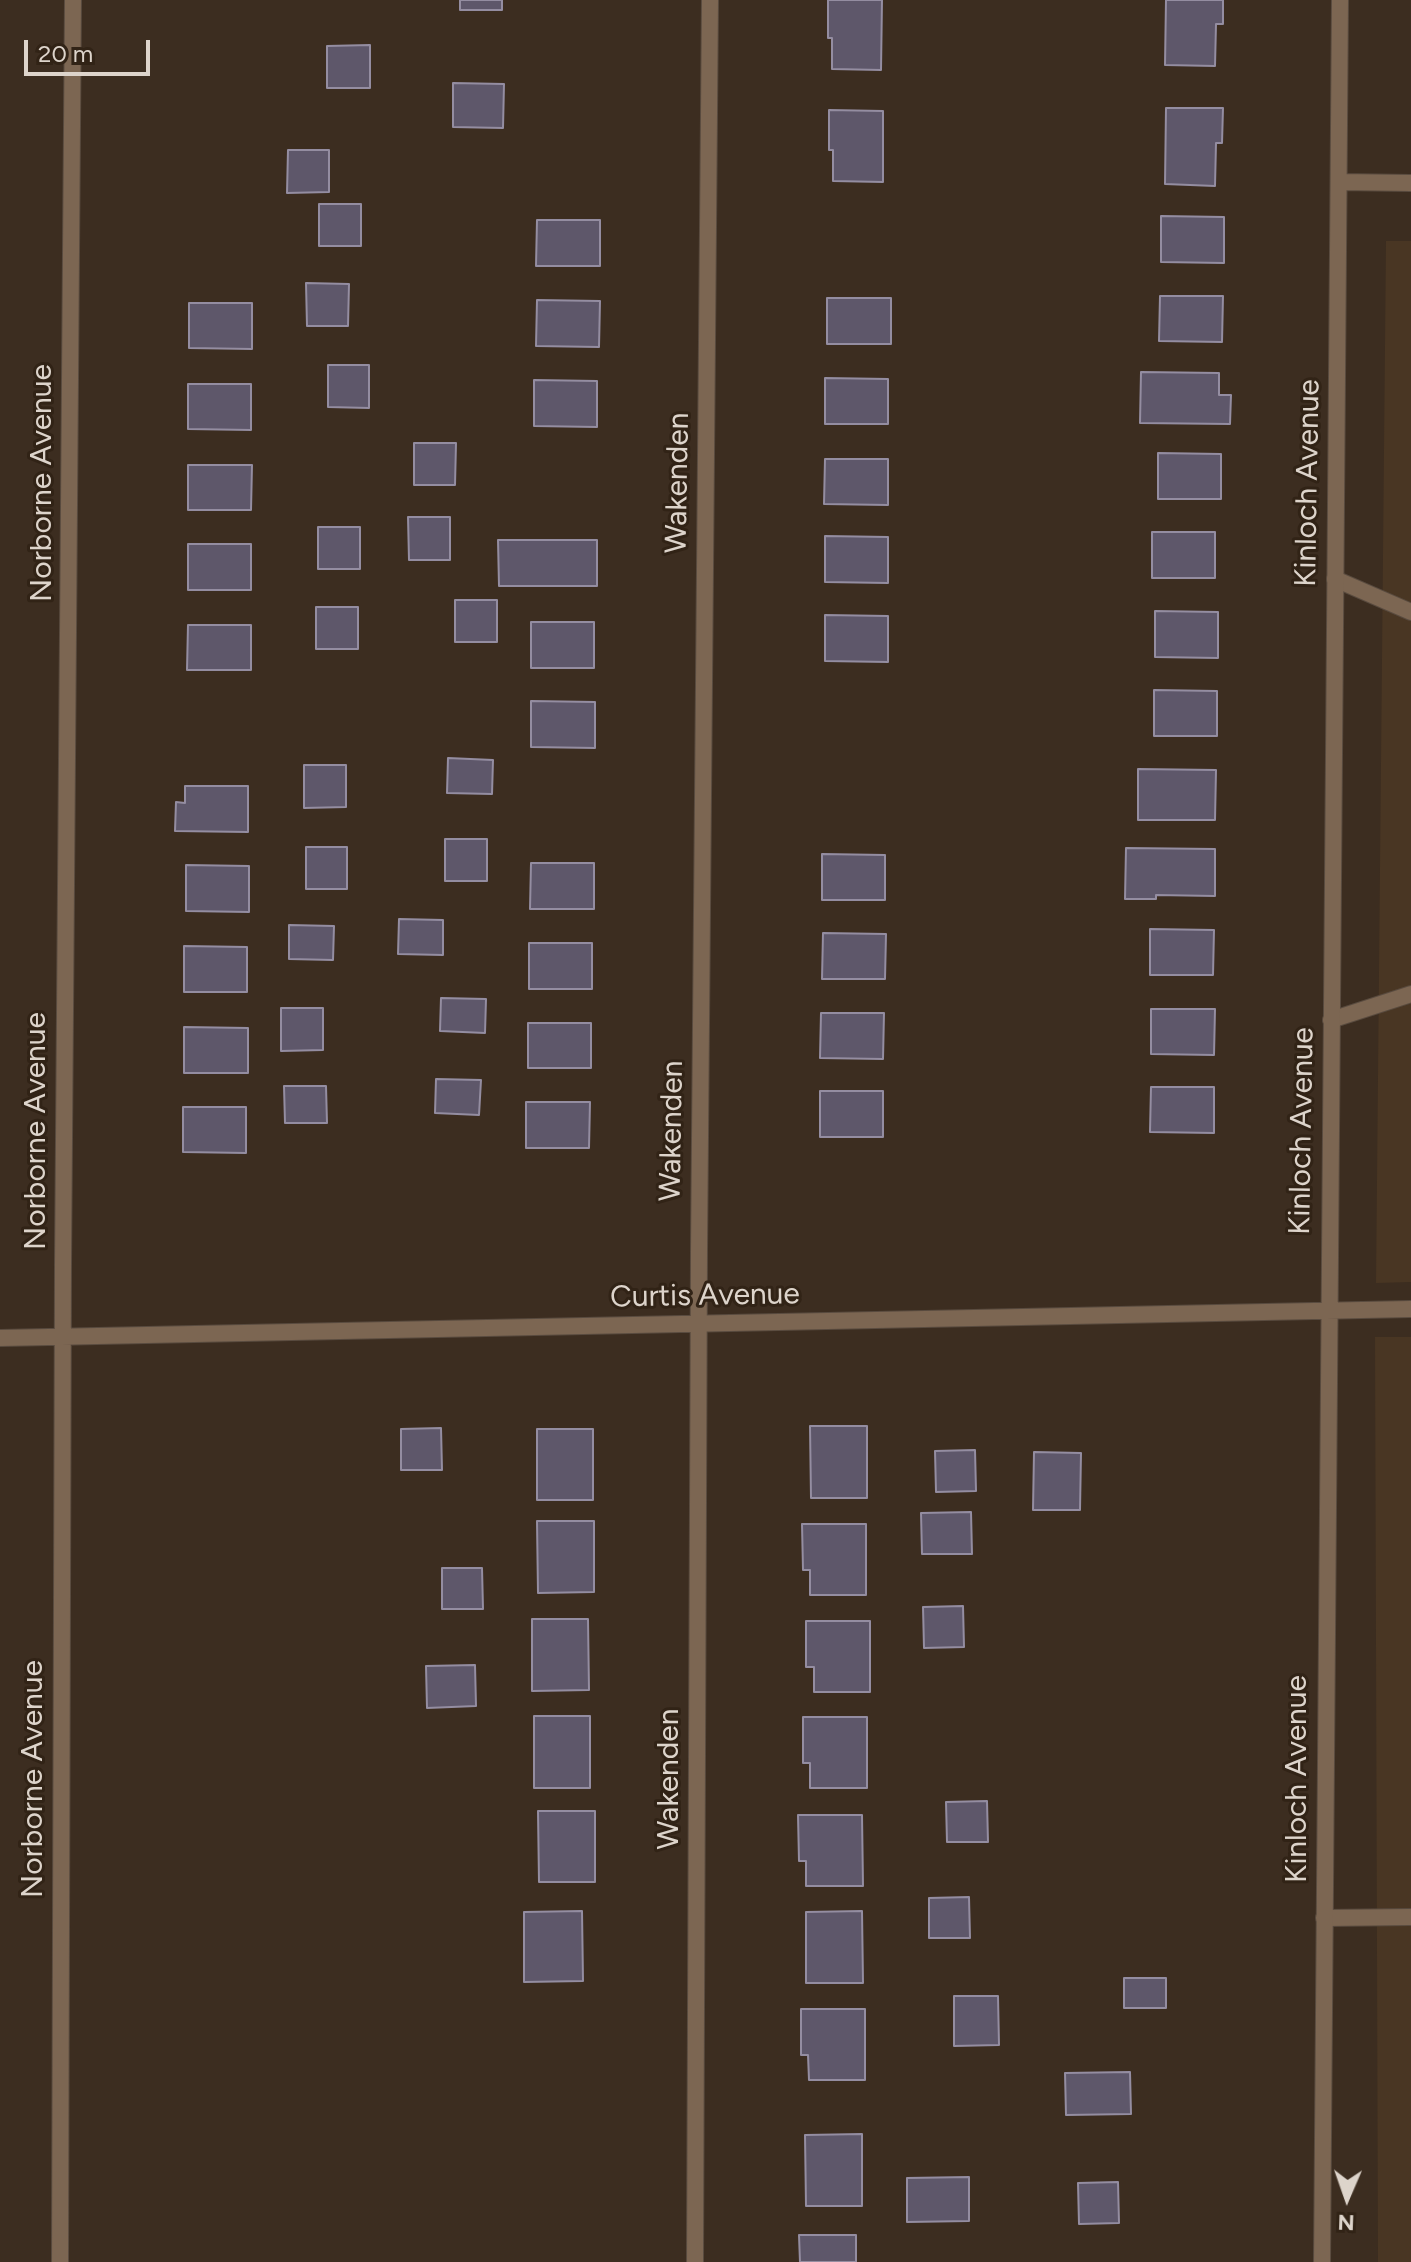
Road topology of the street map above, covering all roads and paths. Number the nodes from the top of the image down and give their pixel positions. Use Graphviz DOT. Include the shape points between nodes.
graph roads {
  1 [pos="73,0"];
  2 [pos="710,0"];
  3 [pos="1340,0"];
  4 [pos="1339,182"];
  5 [pos="1411,183"];
  6 [pos="1335,579"];
  7 [pos="1411,612"];
  8 [pos="1411,994"];
  9 [pos="1331,1020"];
  10 [pos="1411,1309"];
  11 [pos="1328,1310"];
  12 [pos="699,1324"];
  13 [pos="63,1337"];
  14 [pos="0,1338"];
  15 [pos="1411,1917"];
  16 [pos="1324,1918"];
  17 [pos="60,2262"];
  18 [pos="695,2262"];
  19 [pos="1322,2262"];
  1 -- 13 [label="street, Norborne Avenue"];
  2 -- 12 [label="street, Wakenden"];
  3 -- 4 [label="street, Kinloch Avenue"];
  4 -- 5 [label="street"];
  4 -- 6 [label="street, Kinloch Avenue"];
  6 -- 7 [label="street"];
  6 -- 9 [label="street, Kinloch Avenue"];
  8 -- 9 [label="street"];
  9 -- 11 [label="street, Kinloch Avenue"];
  10 -- 11 [label="street, Curtis Avenue"];
  11 -- 12 [label="street, Curtis Avenue"];
  11 -- 16 [label="street, Kinloch Avenue"];
  12 -- 13 [label="street, Curtis Avenue"];
  12 -- 18 [label="street, Wakenden"];
  13 -- 14 [label="street, Curtis Avenue"];
  13 -- 17 [label="street, Norborne Avenue"];
  15 -- 16 [label="street"];
  16 -- 19 [label="street, Kinloch Avenue"];
}
